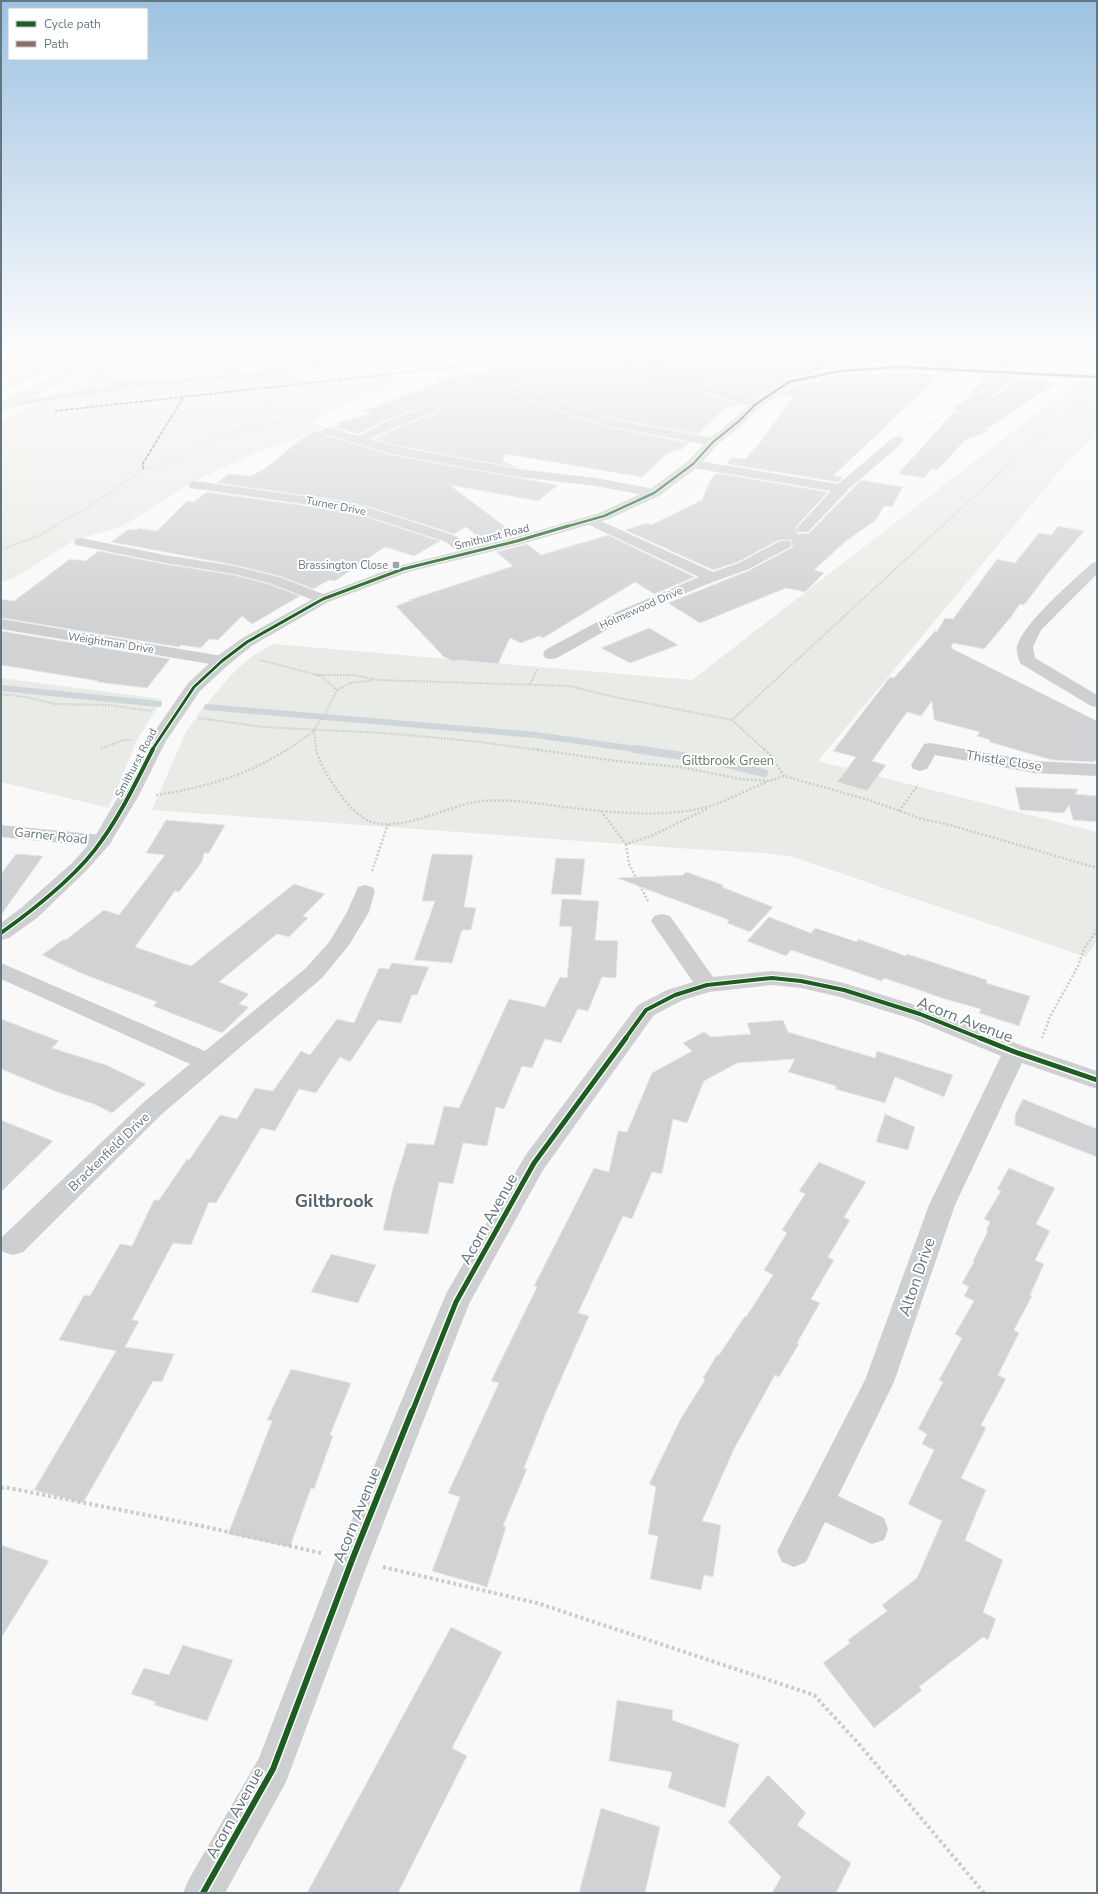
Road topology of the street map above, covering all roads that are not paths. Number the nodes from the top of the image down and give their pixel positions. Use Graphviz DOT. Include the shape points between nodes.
graph roads {
  1 [pos="367,442"];
  2 [pos="713,442"];
  3 [pos="895,442"];
  4 [pos="693,464"];
  5 [pos="196,485"];
  6 [pos="841,489"];
  7 [pos="654,493"];
  8 [pos="590,520"];
  9 [pos="803,529"];
  10 [pos="81,542"];
  11 [pos="785,544"];
  12 [pos="468,553"];
  13 [pos="1093,575"];
  14 [pos="713,578"];
  15 [pos="323,599"];
  16 [pos="1,624"];
  17 [pos="551,654"];
  18 [pos="227,657"];
  19 [pos="1097,702"];
  20 [pos="920,765"];
  21 [pos="1097,770"];
  22 [pos="1,831"];
  23 [pos="102,841"];
  24 [pos="365,891"];
  25 [pos="662,921"];
  26 [pos="1,933"];
  27 [pos="1,970"];
  28 [pos="707,985"];
  29 [pos="1024,1055"];
  30 [pos="208,1062"];
  31 [pos="1097,1080"];
  32 [pos="12,1244"];
  33 [pos="818,1502"];
  34 [pos="872,1529"];
  35 [pos="794,1551"];
  36 [pos="203,1893"];
  1 -- 7 [label="street" via="392,450 518,473 596,482"];
  2 -- 4 [label="street, Smithurst Road"];
  3 -- 6 [label="street"];
  4 -- 6 [label="street"];
  4 -- 7 [label="street, Smithurst Road"];
  5 -- 12 [label="street, Turner Drive" via="338,504 451,539"];
  6 -- 9 [label="street"];
  7 -- 8 [label="street, Smithurst Road"];
  8 -- 12 [label="street, Smithurst Road"];
  8 -- 14 [label="street"];
  10 -- 15 [label="street" via="234,570 274,580"];
  11 -- 14 [label="street, Holmewood Drive" via="744,566"];
  12 -- 15 [label="street, Smithurst Road" via="403,569"];
  13 -- 19 [label="street" via="1034,628 1025,647 1027,660"];
  14 -- 17 [label="street, Holmewood Drive" via="620,616"];
  15 -- 18 [label="street, Smithurst Road" via="247,642"];
  16 -- 18 [label="street, Weightman Drive"];
  18 -- 23 [label="street, Smithurst Road" via="194,687 175,714 157,741"];
  20 -- 21 [label="street, Thistle Close" via="930,748 1023,766 1076,771"];
  22 -- 23 [label="street, Garner Road"];
  23 -- 26 [label="street, Smithurst Road" via="80,866 29,913"];
  24 -- 30 [label="street, Brackenfield Drive" via="358,912 338,945 314,973"];
  25 -- 28 [label="street"];
  27 -- 30 [label="street"];
  28 -- 29 [label="street, Acorn Avenue" via="772,978 844,990 920,1014"];
  28 -- 36 [label="street, Acorn Avenue" via="646,1010 534,1163 456,1302 352,1560 273,1770"];
  29 -- 31 [label="street, Acorn Avenue"];
  29 -- 33 [label="street, Alton Drive" via="942,1205 879,1382"];
  30 -- 32 [label="street, Brackenfield Drive" via="154,1107"];
  33 -- 34 [label="street"];
  33 -- 35 [label="street, Alton Drive"];
}
